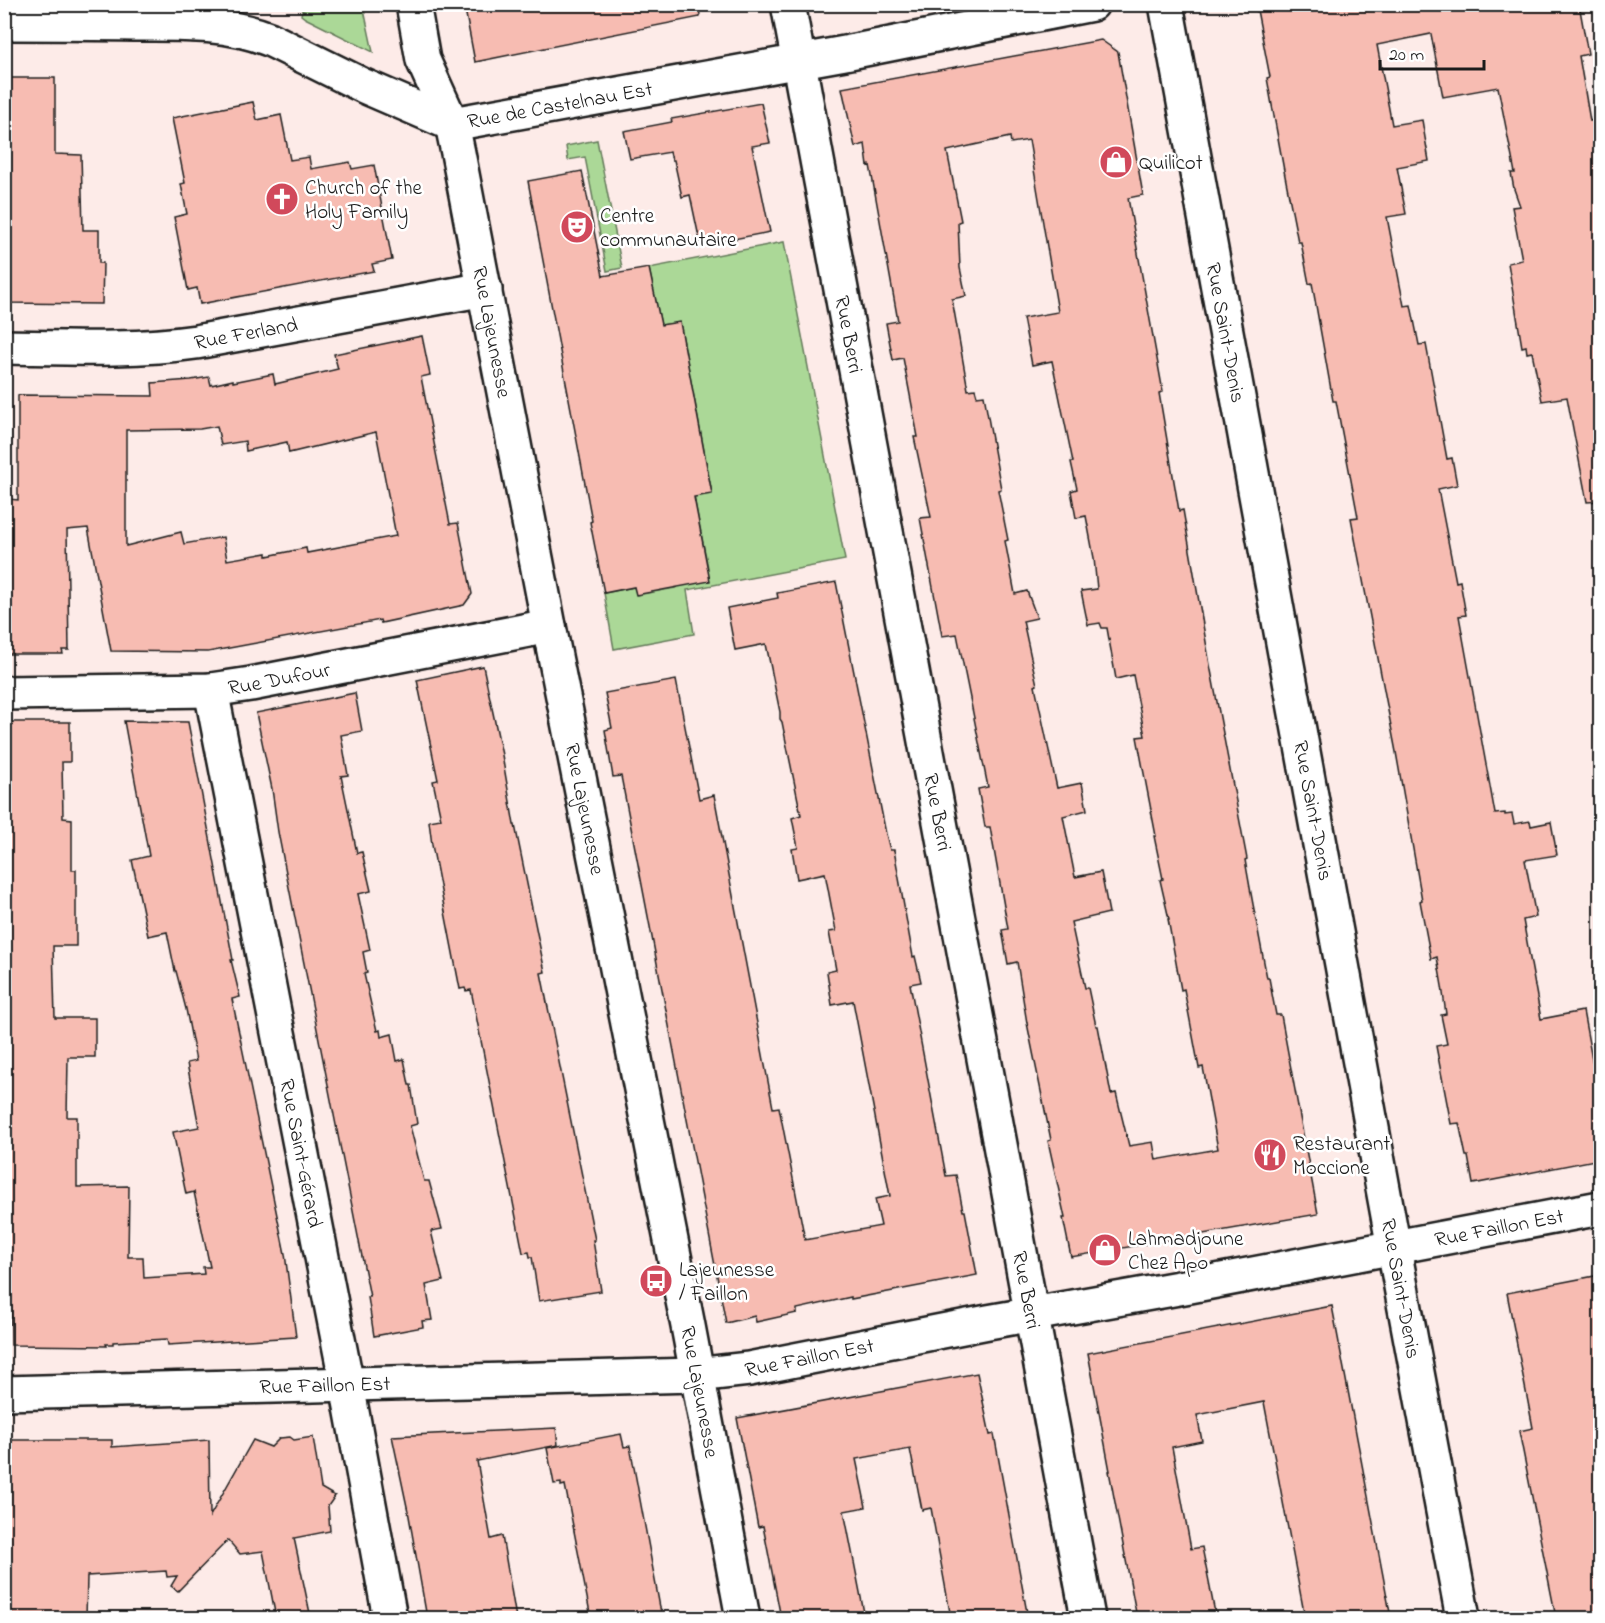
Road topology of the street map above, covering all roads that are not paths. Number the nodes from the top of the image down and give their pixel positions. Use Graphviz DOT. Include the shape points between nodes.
graph roads {
  1 [pos="412,4"];
  2 [pos="788,4"];
  3 [pos="1092,4"];
  4 [pos="1166,4"];
  5 [pos="4,23"];
  6 [pos="799,60"];
  7 [pos="452,124"];
  8 [pos="484,290"];
  9 [pos="4,347"];
  10 [pos="549,626"];
  11 [pos="211,690"];
  12 [pos="4,693"];
  13 [pos="1600,1208"];
  14 [pos="1394,1246"];
  15 [pos="1030,1315"];
  16 [pos="696,1375"];
  17 [pos="347,1385"];
  18 [pos="4,1394"];
  19 [pos="390,1618"];
  20 [pos="743,1618"];
  21 [pos="1088,1618"];
  22 [pos="1464,1618"];
  1 -- 7 [label="street, Rue Lajeunesse" via="423,60"];
  2 -- 6 [label="street, Rue Berri"];
  3 -- 6 [label="street, Rue de Castelnau Est"];
  4 -- 14 [label="street, Rue Saint-Denis"];
  5 -- 7 [label="street, Rue de Castelnau Est" via="232,28 269,39"];
  6 -- 7 [label="street, Rue de Castelnau Est"];
  6 -- 15 [label="street, Rue Berri"];
  7 -- 8 [label="street, Rue Lajeunesse"];
  8 -- 9 [label="street, Rue Ferland" via="174,345"];
  8 -- 10 [label="street, Rue Lajeunesse"];
  10 -- 11 [label="street, Rue Dufour"];
  10 -- 16 [label="street, Rue Lajeunesse"];
  11 -- 12 [label="street, Rue Dufour"];
  11 -- 17 [label="street, Rue Saint-Gérard"];
  13 -- 14 [label="street, Rue Faillon Est"];
  14 -- 15 [label="street, Rue Faillon Est"];
  14 -- 22 [label="street, Rue Saint-Denis"];
  15 -- 16 [label="street, Rue Faillon Est" via="748,1369"];
  15 -- 21 [label="street, Rue Berri"];
  16 -- 17 [label="street, Rue Faillon Est"];
  16 -- 20 [label="street, Rue Lajeunesse"];
  17 -- 18 [label="street, Rue Faillon Est"];
  17 -- 19 [label="street, Rue Saint-Gérard"];
}
